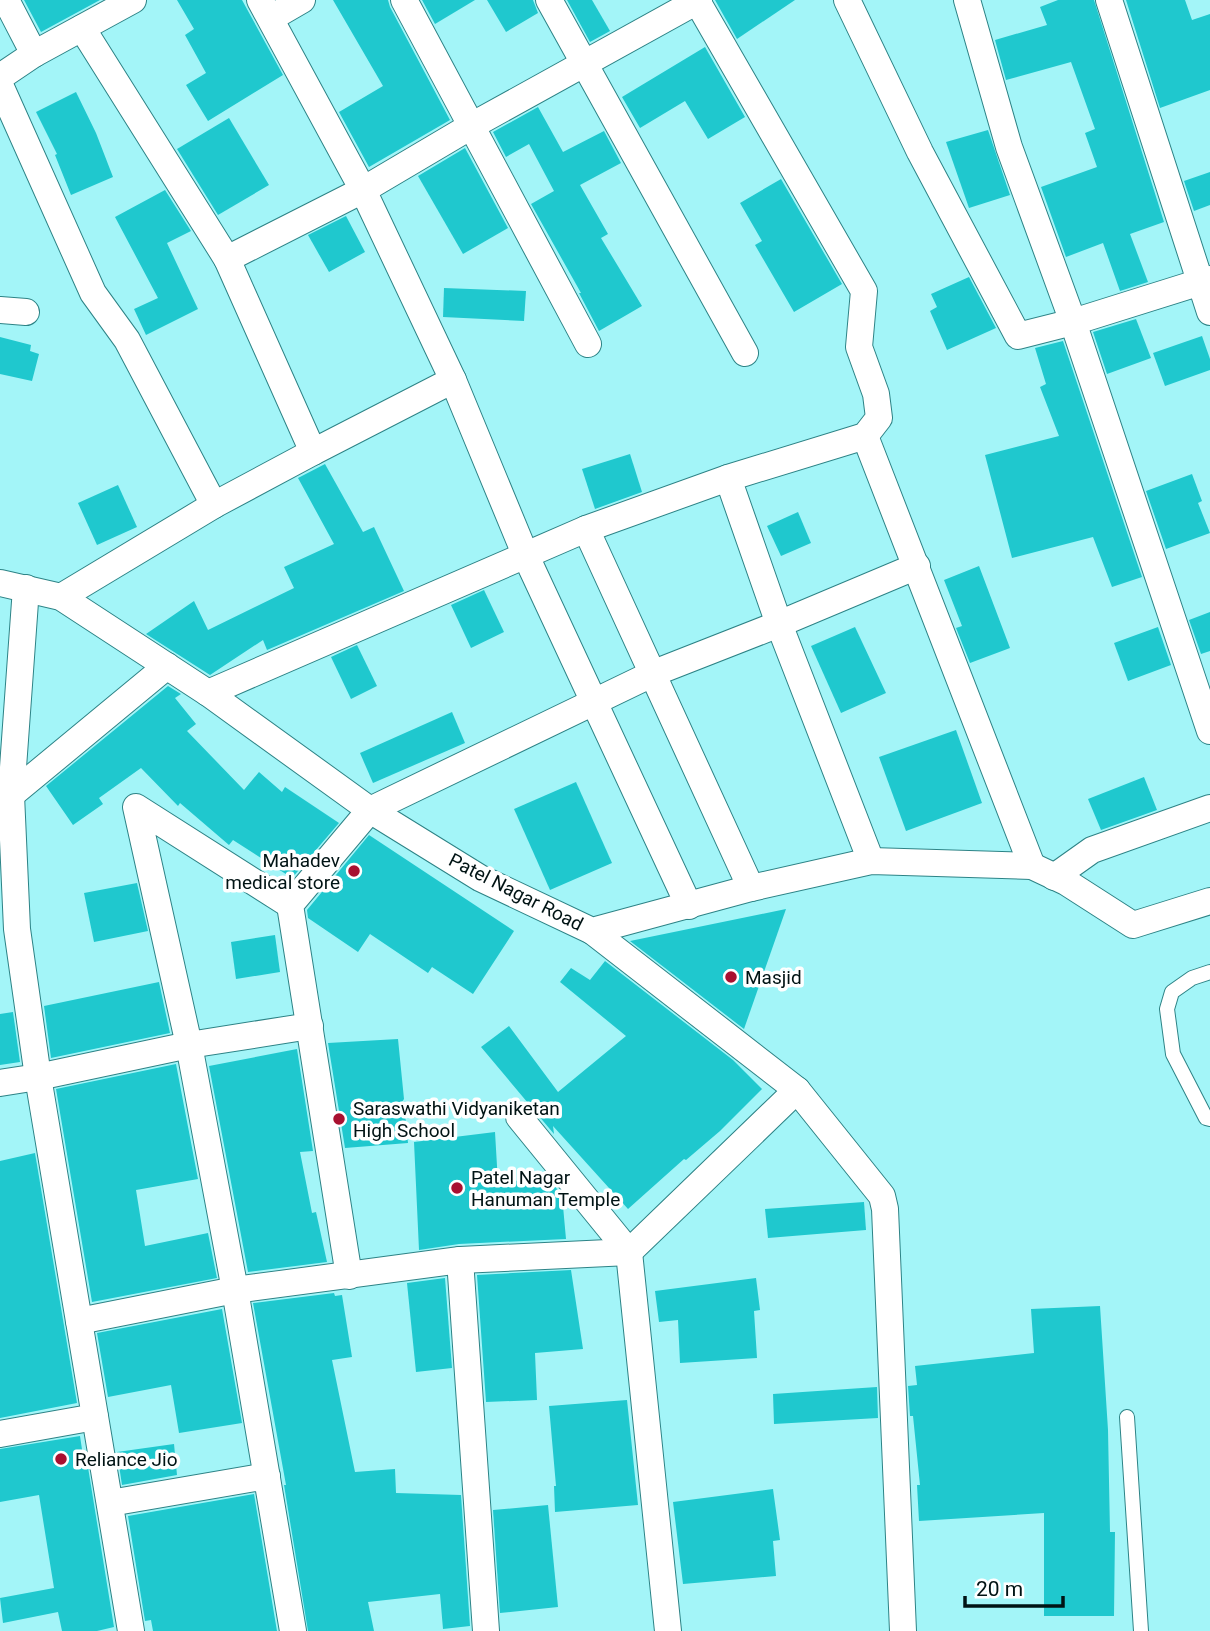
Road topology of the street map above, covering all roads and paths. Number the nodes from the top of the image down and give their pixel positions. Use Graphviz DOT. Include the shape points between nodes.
graph roads {
  1 [pos="6,0"];
  2 [pos="133,0"];
  3 [pos="302,0"];
  4 [pos="404,0"];
  5 [pos="549,0"];
  6 [pos="698,0"];
  7 [pos="847,0"];
  8 [pos="967,0"];
  9 [pos="1110,0"];
  10 [pos="265,9"];
  11 [pos="90,16"];
  12 [pos="34,54"];
  13 [pos="584,63"];
  14 [pos="0,77"];
  15 [pos="0,85"];
  16 [pos="473,125"];
  17 [pos="363,190"];
  18 [pos="227,260"];
  19 [pos="1205,281"];
  20 [pos="0,310"];
  21 [pos="26,312"];
  22 [pos="1210,312"];
  23 [pos="1073,322"];
  24 [pos="588,344"];
  25 [pos="744,353"];
  26 [pos="453,380"];
  27 [pos="865,436"];
  28 [pos="313,453"];
  29 [pos="728,478"];
  30 [pos="215,505"];
  31 [pos="586,529"];
  32 [pos="525,554"];
  33 [pos="917,566"];
  34 [pos="0,583"];
  35 [pos="26,588"];
  36 [pos="61,597"];
  37 [pos="779,624"];
  38 [pos="167,666"];
  39 [pos="654,673"];
  40 [pos="208,694"];
  41 [pos="593,702"];
  42 [pos="1210,732"];
  43 [pos="11,795"];
  44 [pos="1210,808"];
  45 [pos="370,810"];
  46 [pos="872,861"];
  47 [pos="1043,872"];
  48 [pos="751,888"];
  49 [pos="1210,901"];
  50 [pos="290,905"];
  51 [pos="689,906"];
  52 [pos="592,931"];
  53 [pos="1210,972"];
  54 [pos="310,1026"];
  55 [pos="189,1045"];
  56 [pos="38,1077"];
  57 [pos="0,1083"];
  58 [pos="797,1090"];
  59 [pos="519,1117"];
  60 [pos="1210,1119"];
  61 [pos="629,1252"];
  62 [pos="460,1260"];
  63 [pos="349,1276"];
  64 [pos="235,1290"];
  65 [pos="79,1321"];
  66 [pos="96,1417"];
  67 [pos="1127,1417"];
  68 [pos="0,1434"];
  69 [pos="267,1476"];
  70 [pos="110,1503"];
  71 [pos="131,1631"];
  72 [pos="293,1631"];
  73 [pos="486,1631"];
  74 [pos="668,1631"];
  75 [pos="903,1631"];
  76 [pos="1141,1631"];
  1 -- 12 [label="street"];
  2 -- 11 [label="street"];
  3 -- 10 [label="street"];
  4 -- 16 [label="street"];
  5 -- 13 [label="street"];
  6 -- 13 [label="street"];
  6 -- 27 [label="street" via="864,291 859,347 876,394 879,418"];
  7 -- 23 [label="street" via="920,152 1018,336"];
  8 -- 23 [label="street" via="1009,147"];
  9 -- 19 [label="street"];
  10 -- 17 [label="street"];
  11 -- 12 [label="street"];
  11 -- 18 [label="street"];
  12 -- 14 [label="street"];
  13 -- 16 [label="street"];
  13 -- 25 [label="street"];
  15 -- 30 [label="street" via="93,293 127,340"];
  16 -- 17 [label="street"];
  16 -- 24 [label="street"];
  17 -- 18 [label="street"];
  17 -- 26 [label="street"];
  18 -- 28 [label="street"];
  19 -- 22 [label="street"];
  19 -- 23 [label="street"];
  20 -- 21 [label="street"];
  23 -- 42 [label="street"];
  26 -- 28 [label="street"];
  26 -- 32 [label="street"];
  27 -- 29 [label="street"];
  27 -- 33 [label="street"];
  28 -- 30 [label="street"];
  29 -- 31 [label="street"];
  29 -- 37 [label="street"];
  30 -- 36 [label="street"];
  31 -- 32 [label="street"];
  31 -- 39 [label="street"];
  32 -- 40 [label="street"];
  32 -- 41 [label="street"];
  33 -- 37 [label="street"];
  33 -- 47 [label="street"];
  34 -- 35 [label="street, Patel Nagar Road"];
  35 -- 36 [label="street, Patel Nagar Road"];
  35 -- 43 [label="street"];
  36 -- 38 [label="street, Patel Nagar Road"];
  37 -- 39 [label="street"];
  37 -- 46 [label="street"];
  38 -- 40 [label="street, Patel Nagar Road"];
  38 -- 43 [label="street"];
  39 -- 41 [label="street"];
  39 -- 48 [label="street"];
  40 -- 45 [label="street, Patel Nagar Road"];
  41 -- 45 [label="street"];
  41 -- 51 [label="street"];
  43 -- 56 [label="street" via="17,929"];
  44 -- 47 [label="street"];
  45 -- 50 [label="street"];
  45 -- 52 [label="street, Patel Nagar Road" via="480,878"];
  46 -- 47 [label="street, Patel Nagar Road"];
  46 -- 48 [label="street, Patel Nagar Road"];
  47 -- 49 [label="street, Patel Nagar Road" via="1133,925"];
  48 -- 51 [label="street, Patel Nagar Road"];
  50 -- 54 [label="street"];
  50 -- 55 [label="street" via="136,807"];
  51 -- 52 [label="street, Patel Nagar Road"];
  52 -- 58 [label="street"];
  53 -- 60 [label="lane" via="1172,992 1167,1009 1173,1054"];
  54 -- 55 [label="street"];
  54 -- 63 [label="street"];
  55 -- 56 [label="street"];
  55 -- 64 [label="street"];
  56 -- 57 [label="street"];
  56 -- 65 [label="street"];
  58 -- 61 [label="street"];
  58 -- 75 [label="street" via="881,1196 885,1209"];
  59 -- 61 [label="street"];
  61 -- 62 [label="street"];
  61 -- 74 [label="street"];
  62 -- 63 [label="street"];
  62 -- 73 [label="street"];
  63 -- 64 [label="street"];
  64 -- 65 [label="street"];
  64 -- 69 [label="street"];
  65 -- 66 [label="street"];
  66 -- 68 [label="street"];
  66 -- 70 [label="street"];
  67 -- 76 [label="lane"];
  69 -- 70 [label="street"];
  69 -- 72 [label="street"];
  70 -- 71 [label="street"];
}
